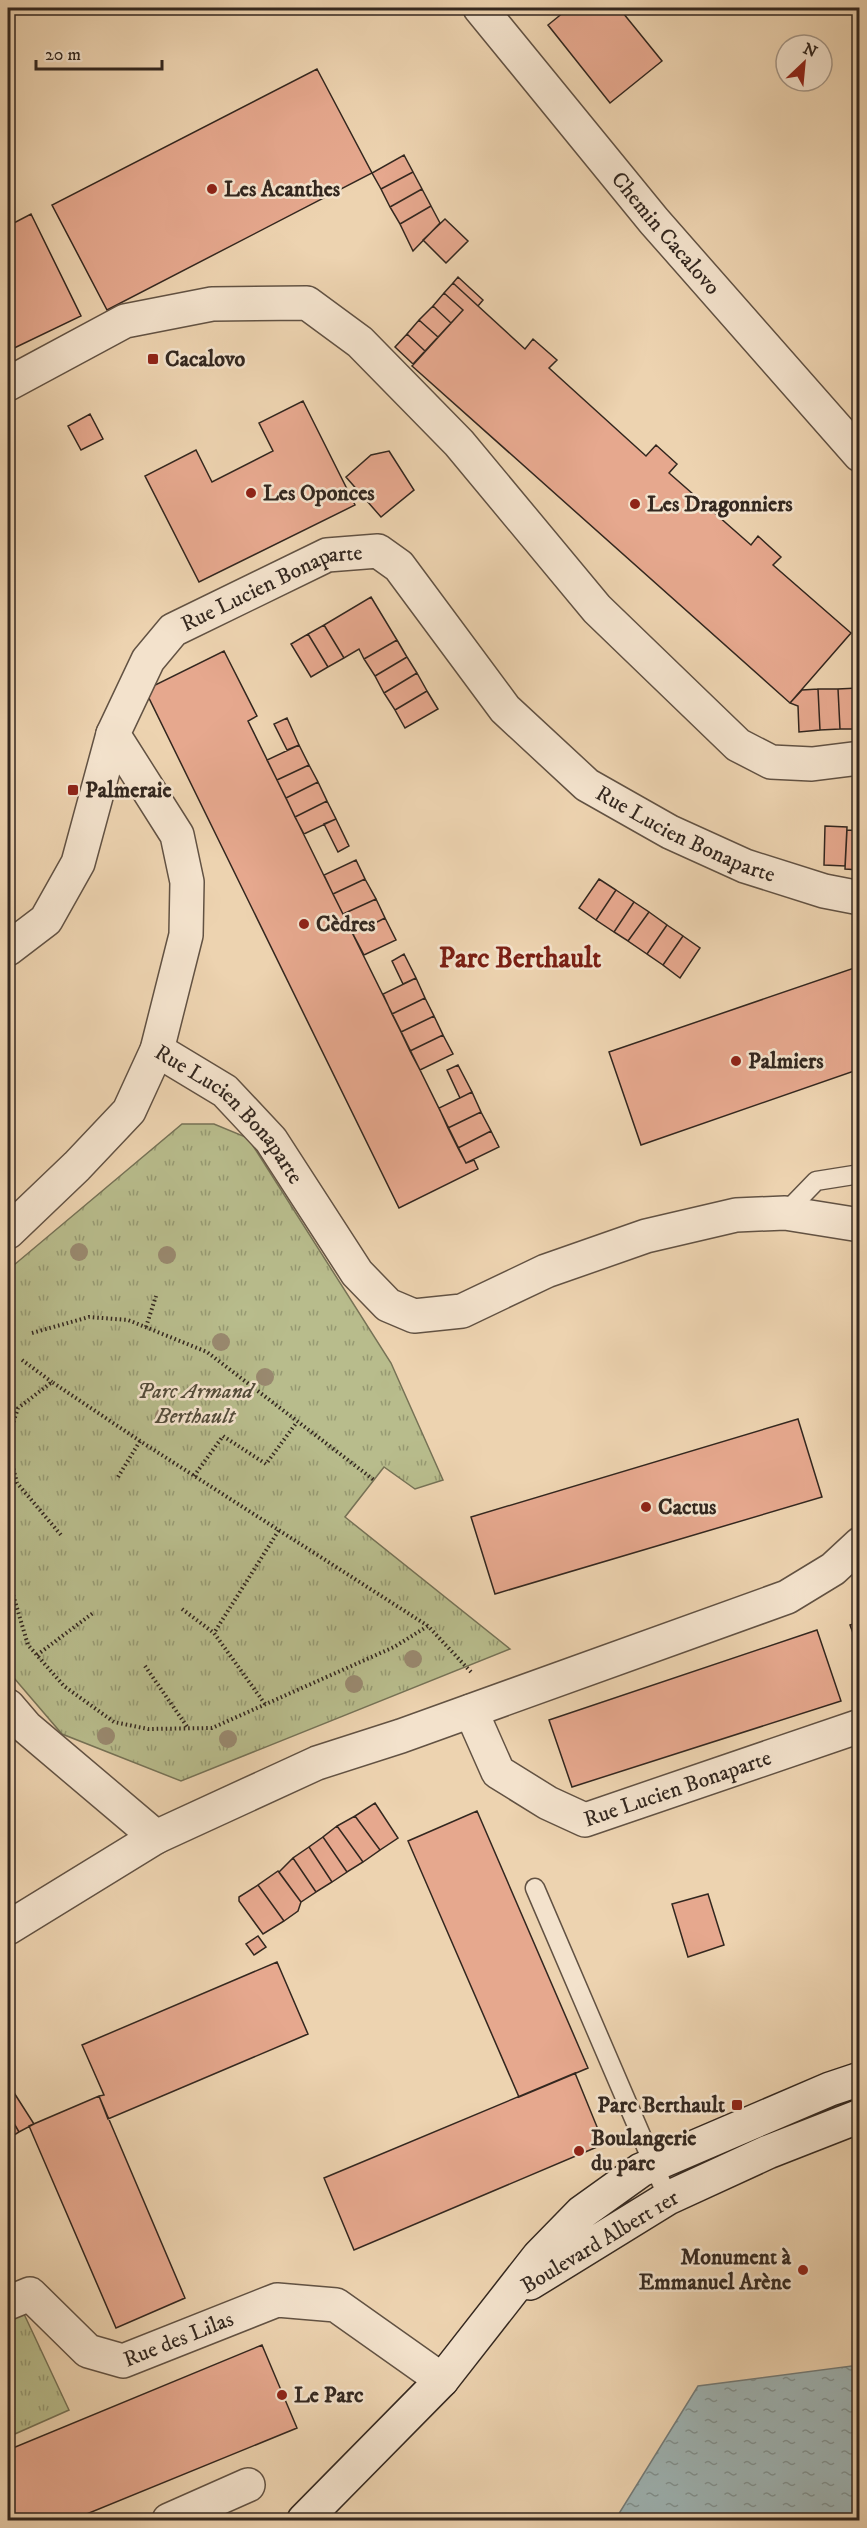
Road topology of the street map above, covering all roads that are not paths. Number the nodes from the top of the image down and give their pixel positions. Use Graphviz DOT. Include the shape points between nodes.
graph roads {
  1 [pos="480,8"];
  2 [pos="8,384"];
  3 [pos="860,454"];
  4 [pos="113,734"];
  5 [pos="860,758"];
  6 [pos="860,898"];
  7 [pos="8,949"];
  8 [pos="157,1050"];
  9 [pos="860,1174"];
  10 [pos="785,1213"];
  11 [pos="860,1225"];
  12 [pos="8,1232"];
  13 [pos="860,1544"];
  14 [pos="8,1707"];
  15 [pos="471,1712"];
  16 [pos="860,1726"];
  17 [pos="156,1837"];
  18 [pos="535,1888"];
  19 [pos="8,1928"];
  20 [pos="860,2079"];
  21 [pos="860,2116"];
  22 [pos="655,2164"];
  23 [pos="668,2198"];
  24 [pos="506,2299"];
  25 [pos="8,2303"];
  26 [pos="442,2380"];
  27 [pos="248,2485"];
  28 [pos="169,2520"];
  29 [pos="304,2520"];
  1 -- 3 [label="street, Chemin Cacalovo" via="654,221"];
  2 -- 5 [label="street" via="124,321 213,304 307,303 360,342 459,443 597,609 738,745 771,762 812,764"];
  4 -- 6 [label="street, Rue Lucien Bonaparte" via="148,660 173,630 327,555 378,551 399,566 505,709 587,784 670,832 746,866"];
  4 -- 7 [label="street" via="78,863 46,920"];
  4 -- 8 [label="street, Rue Lucien Bonaparte" via="177,836 187,882 186,935"];
  8 -- 10 [label="street, Rue Lucien Bonaparte" via="233,1099 271,1140 357,1273 388,1305 414,1317 462,1311 546,1271 646,1236 736,1215"];
  8 -- 12 [label="street" via="129,1111"];
  9 -- 10 [label="lane" via="816,1181"];
  10 -- 11 [label="street, Rue Lucien Bonaparte"];
  13 -- 15 [label="street" via="833,1569 787,1597"];
  14 -- 17 [label="street" via="26,1727"];
  15 -- 16 [label="street, Rue Lucien Bonaparte" via="498,1772 585,1820"];
  15 -- 17 [label="street" via="317,1763"];
  17 -- 19 [label="street"];
  18 -- 22 [label="lane"];
  20 -- 22 [label="street, Boulevard Albert 1er"];
  21 -- 23 [label="street, Boulevard Albert 1er" via="768,2152"];
  22 -- 23 [label="lane"];
  22 -- 24 [label="street, Boulevard Albert 1er" via="581,2213 539,2256"];
  23 -- 24 [label="street, Boulevard Albert 1er"];
  24 -- 26 [label="street, Boulevard Albert 1er"];
  25 -- 26 [label="street, Rue des Lilas" via="30,2294 88,2352 123,2361 277,2300 336,2305"];
  26 -- 29 [label="street, Boulevard Albert 1er"];
  27 -- 28 [label="street"];
}
